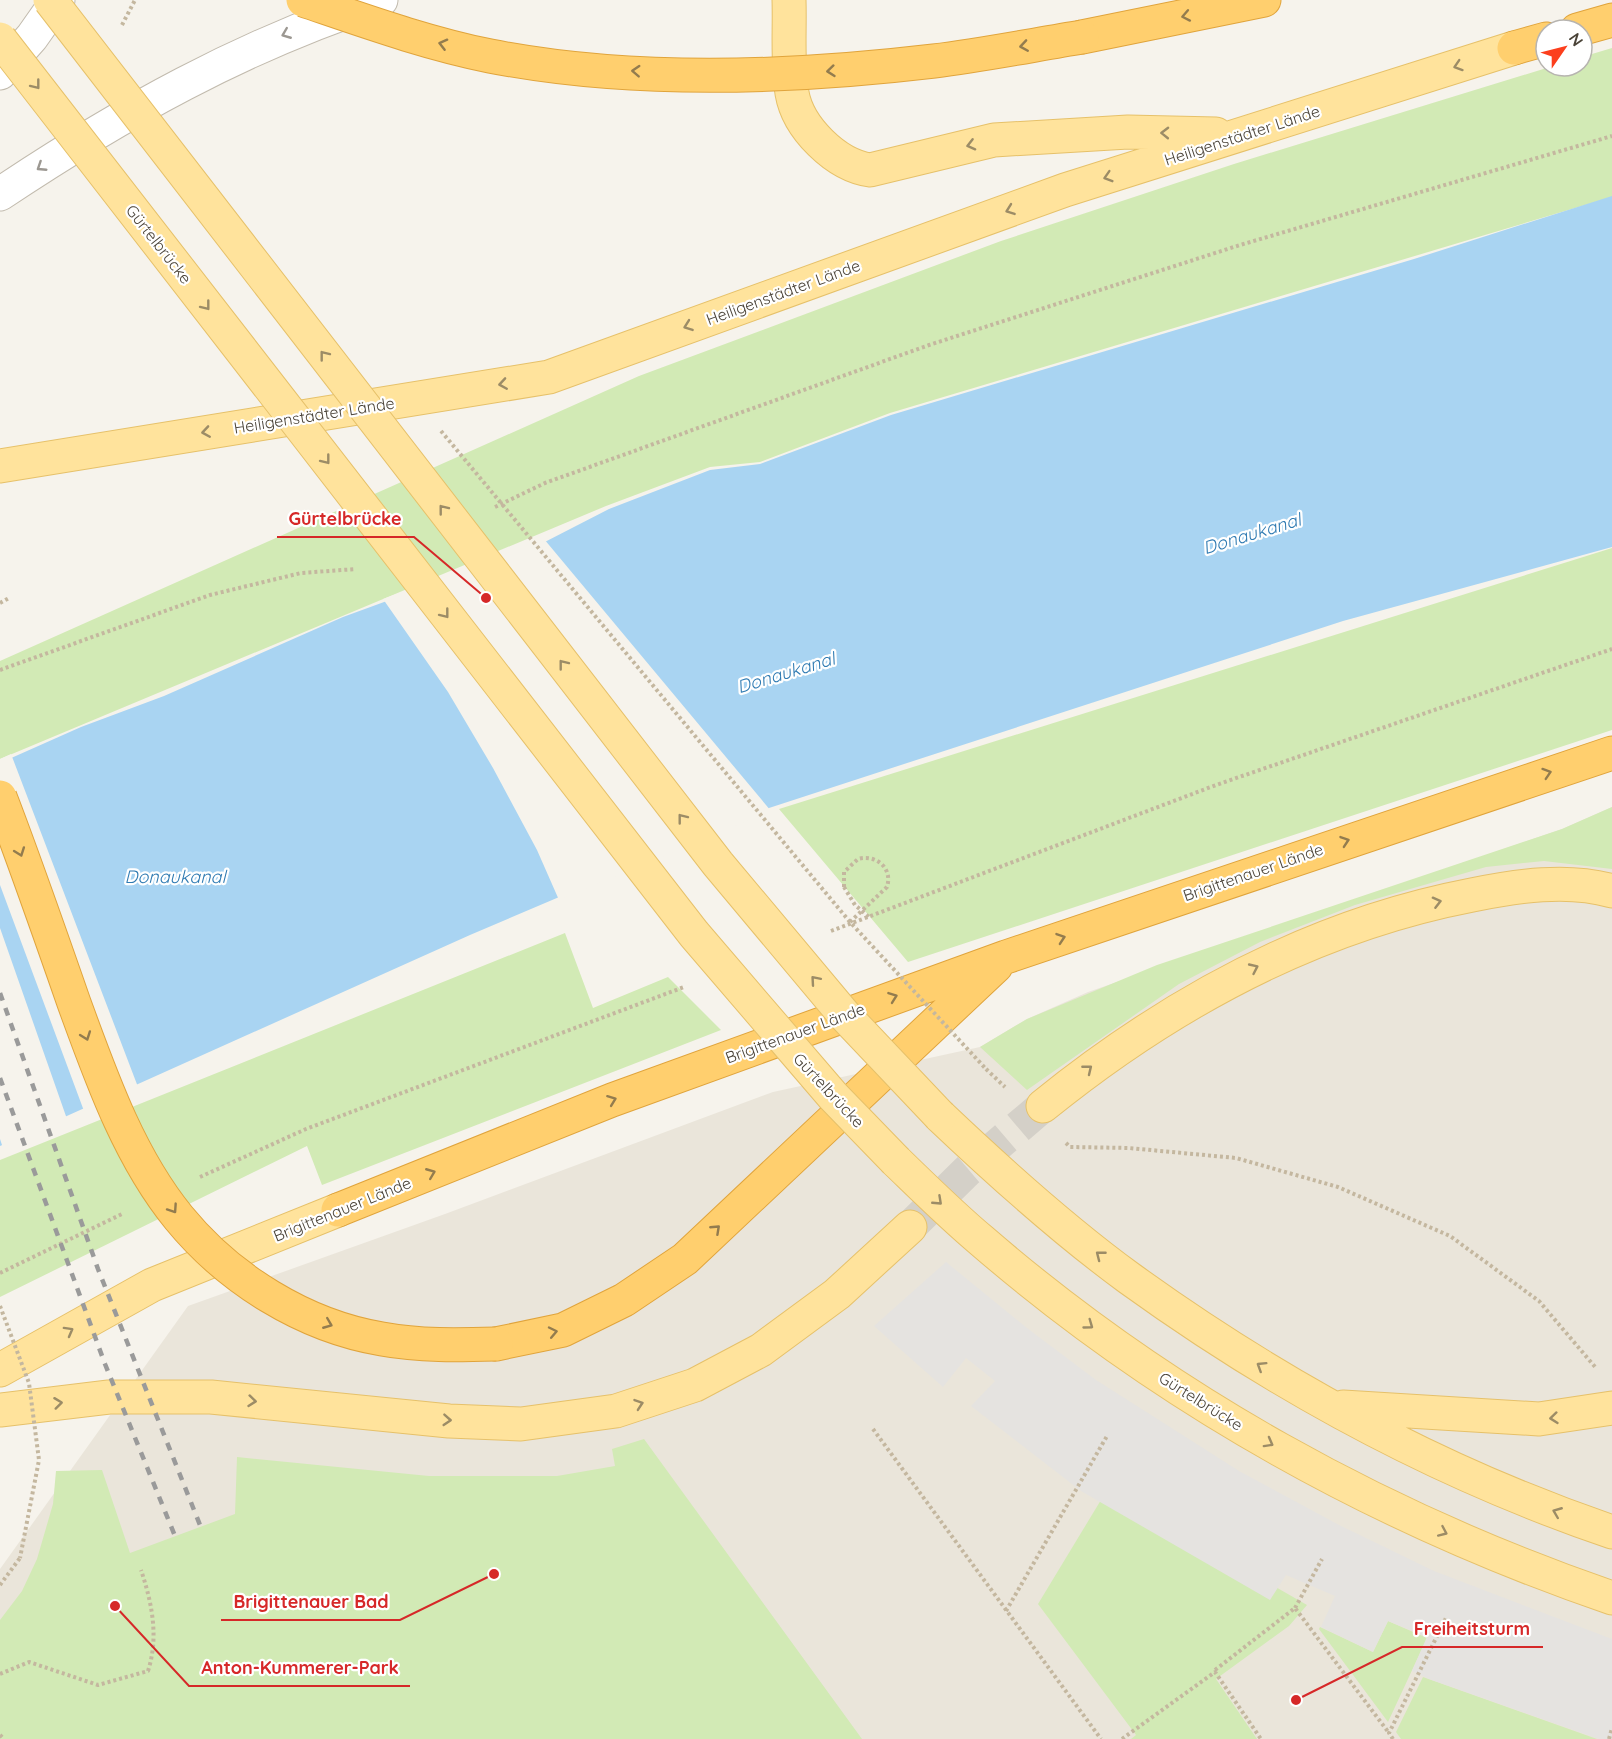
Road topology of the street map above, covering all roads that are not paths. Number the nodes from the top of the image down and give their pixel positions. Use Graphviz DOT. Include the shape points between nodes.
graph roads {
  1 [pos="50,0"];
  2 [pos="58,0"];
  3 [pos="303,0"];
  4 [pos="381,0"];
  5 [pos="789,0"];
  6 [pos="1264,0"];
  7 [pos="1612,20"];
  8 [pos="1594,25"];
  9 [pos="0,39"];
  10 [pos="1534,42"];
  11 [pos="1514,48"];
  12 [pos="0,73"];
  13 [pos="1245,135"];
  14 [pos="0,194"];
  15 [pos="0,466"];
  16 [pos="1612,753"];
  17 [pos="0,797"];
  18 [pos="1612,891"];
  19 [pos="1006,957"];
  20 [pos="1043,1106"];
  21 [pos="338,1210"];
  22 [pos="910,1227"];
  23 [pos="0,1370"];
  24 [pos="1329,1406"];
  25 [pos="1612,1408"];
  26 [pos="0,1410"];
  27 [pos="1612,1532"];
  28 [pos="1612,1598"];
  24 -- 1 [label="main road, one-way, bridge" via="1201,1328 1127,1277 1006,1178 940,1116 847,1018 718,864"];
  2 -- 12 [label="street"];
  6 -- 3 [label="highway, one-way, bridge" via="1082,37 935,61 815,72 692,74 595,69 491,56 403,34"];
  4 -- 14 [label="street, one-way" via="270,40 158,95"];
  13 -- 5 [label="main road, one-way" via="1128,132 994,140 870,170 853,167 823,146 792,94"];
  7 -- 8 [label="highway"];
  9 -- 28 [label="main road, Gürtelbrücke, one-way, bridge" via="694,934 803,1062 896,1161 981,1241 1061,1305 1229,1421 1398,1512 1480,1549"];
  10 -- 11 [label="highway, Heiligenstädter Lände"];
  11 -- 13 [label="main road, Heiligenstädter Lände, one-way"];
  13 -- 15 [label="main road, Heiligenstädter Lände, one-way" via="1065,190 549,377"];
  19 -- 16 [label="highway, Brigittenauer Lände, one-way"];
  17 -- 19 [label="highway, one-way, bridge" via="95,1061 138,1153 179,1218 225,1264 273,1299 330,1326 382,1339 439,1345 496,1344 563,1330 624,1300 685,1259"];
  20 -- 18 [label="main road, one-way" via="1098,1061 1162,1018 1232,978 1296,948 1438,901 1500,889 1557,885"];
  21 -- 19 [label="highway, Brigittenauer Lände, one-way" via="612,1100"];
  23 -- 21 [label="main road, Brigittenauer Lände, one-way" via="152,1285"];
  26 -- 22 [label="main road, one-way" via="109,1397 211,1397 449,1421 521,1424 616,1412 695,1385 761,1350 837,1294"];
  25 -- 24 [label="main road, one-way" via="1539,1419"];
  27 -- 24 [label="main road, one-way" via="1491,1485 1404,1446"];
}
